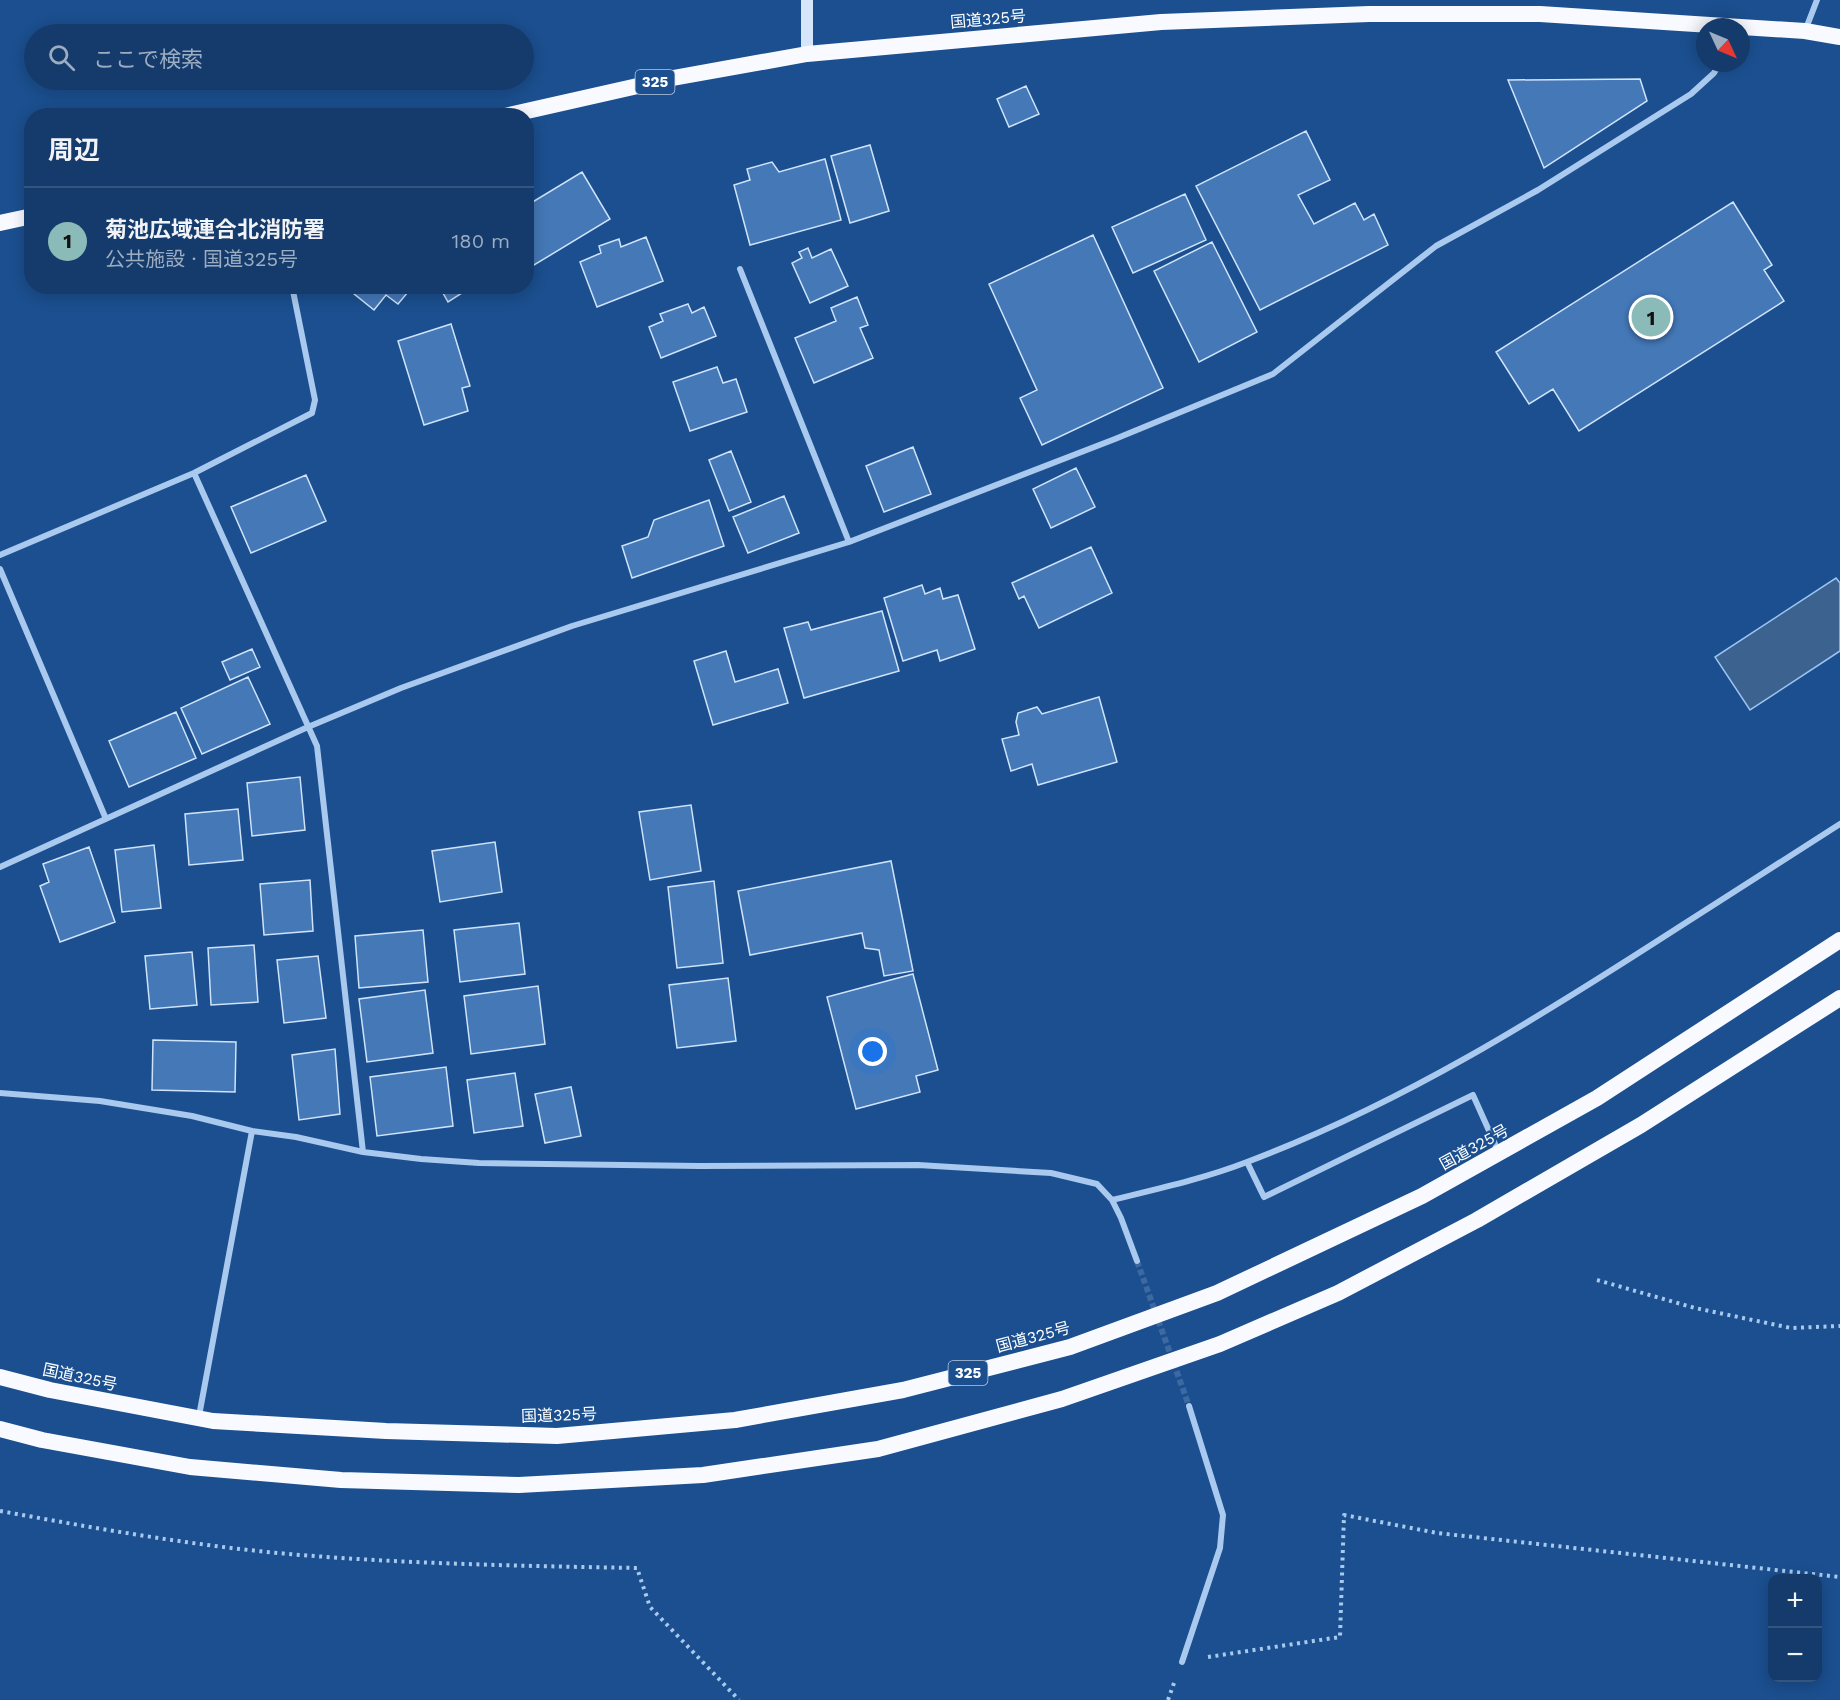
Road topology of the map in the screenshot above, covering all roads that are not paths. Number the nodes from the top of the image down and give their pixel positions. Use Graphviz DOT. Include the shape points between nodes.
graph roads {
  1 [pos="807,0"];
  2 [pos="1817,0"];
  3 [pos="1696,24"];
  4 [pos="1750,28"];
  5 [pos="1804,31"];
  6 [pos="1840,37"];
  7 [pos="807,54"];
  8 [pos="1715,72"];
  9 [pos="534,109"];
  10 [pos="24,218"];
  11 [pos="0,223"];
  12 [pos="740,269"];
  13 [pos="294,294"];
  14 [pos="194,473"];
  15 [pos="849,542"];
  16 [pos="0,555"];
  17 [pos="0,569"];
  18 [pos="308,727"];
  19 [pos="106,819"];
  20 [pos="1840,824"];
  21 [pos="0,867"];
  22 [pos="1840,940"];
  23 [pos="1840,998"];
  24 [pos="0,1093"];
  25 [pos="252,1131"];
  26 [pos="363,1152"];
  27 [pos="1499,1153"];
  28 [pos="1247,1162"];
  29 [pos="1112,1200"];
  30 [pos="1137,1262"];
  31 [pos="0,1377"];
  32 [pos="1189,1406"];
  33 [pos="198,1418"];
  34 [pos="0,1429"];
  35 [pos="1182,1662"];
  1 -- 7 [label="main road"];
  2 -- 5 [label="street"];
  3 -- 7 [label="highway, 国道325号 / 325" via="1540,14 1369,14 1161,22"];
  4 -- 5 [label="highway, 国道325号 / 325"];
  5 -- 6 [label="highway, 国道325号 / 325"];
  7 -- 9 [label="highway, 国道325号 / 325" via="673,78"];
  8 -- 15 [label="street" via="1691,94 1538,190 1436,246 1273,374"];
  10 -- 11 [label="highway"];
  12 -- 15 [label="street"];
  13 -- 14 [label="street" via="315,400 312,413"];
  14 -- 16 [label="street"];
  14 -- 18 [label="street"];
  15 -- 18 [label="street" via="572,626 401,688"];
  17 -- 19 [label="street"];
  18 -- 19 [label="street"];
  18 -- 26 [label="street" via="317,746"];
  19 -- 21 [label="street"];
  20 -- 28 [label="street" via="1581,990 1444,1072 1391,1100"];
  22 -- 27 [label="highway, 国道325号 / 325" via="1598,1098"];
  23 -- 34 [label="highway" via="1631,1131 1477,1220 1338,1293 1220,1344 1062,1399 878,1449 703,1475 519,1485 340,1480 190,1467"];
  24 -- 25 [label="street" via="100,1101 192,1116"];
  25 -- 26 [label="street"];
  25 -- 33 [label="street"];
  26 -- 29 [label="street" via="479,1163 918,1165 1011,1170 1051,1173 1096,1184"];
  27 -- 28 [label="street" via="1473,1095 1264,1197"];
  27 -- 33 [label="highway, 国道325号 / 325" via="1422,1196 1217,1293 1070,1347 903,1390 735,1420 557,1436 386,1431"];
  28 -- 29 [label="street"];
  29 -- 30 [label="street"];
  31 -- 33 [label="highway, 国道325号 / 325"];
  32 -- 35 [label="street" via="1223,1515 1220,1548"];
}
